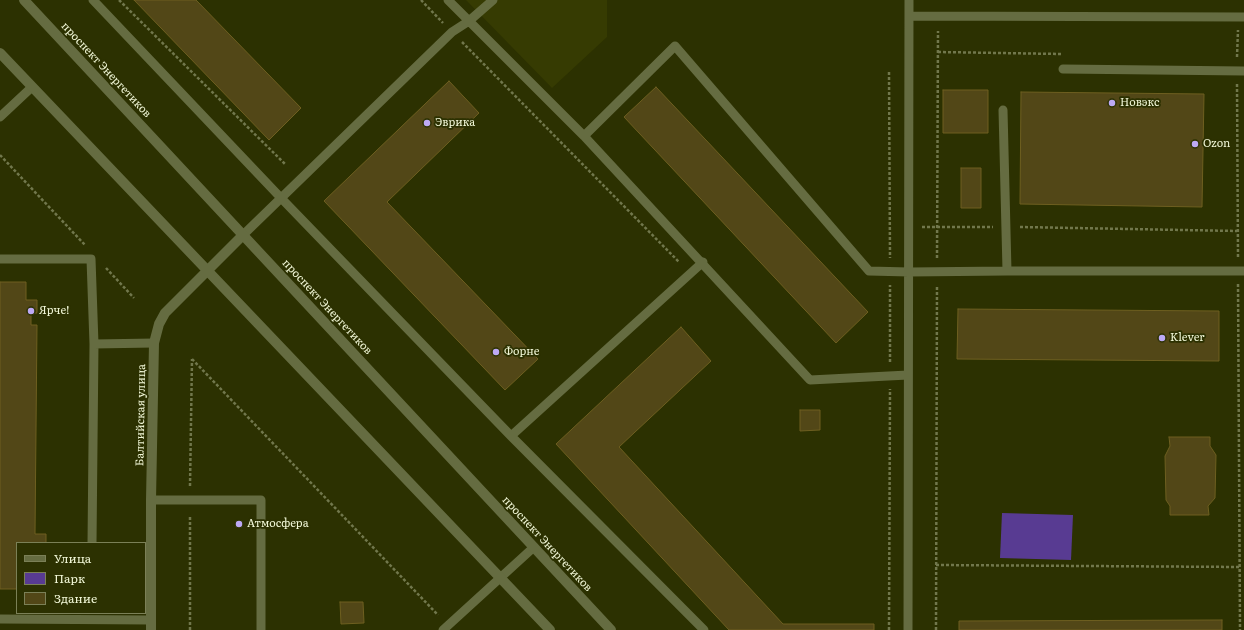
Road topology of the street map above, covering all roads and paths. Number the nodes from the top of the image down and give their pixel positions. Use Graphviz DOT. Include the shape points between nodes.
graph roads {
  1 [pos="24,0"];
  2 [pos="93,0"];
  3 [pos="119,0"];
  4 [pos="421,0"];
  5 [pos="448,0"];
  6 [pos="493,0"];
  7 [pos="909,0"];
  8 [pos="909,16"];
  9 [pos="938,16"];
  10 [pos="1241,17"];
  11 [pos="468,21"];
  12 [pos="452,32"];
  13 [pos="0,53"];
  14 [pos="1063,69"];
  15 [pos="1241,71"];
  16 [pos="889,72"];
  17 [pos="32,87"];
  18 [pos="1004,110"];
  19 [pos="0,117"];
  20 [pos="584,136"];
  21 [pos="0,155"];
  22 [pos="285,164"];
  23 [pos="281,198"];
  24 [pos="937,227"];
  25 [pos="1006,227"];
  26 [pos="1237,231"];
  27 [pos="243,235"];
  28 [pos="86,246"];
  29 [pos="0,259"];
  30 [pos="703,262"];
  31 [pos="102,264"];
  32 [pos="207,270"];
  33 [pos="937,271"];
  34 [pos="1007,271"];
  35 [pos="1241,271"];
  36 [pos="890,272"];
  37 [pos="909,272"];
  38 [pos="690,273"];
  39 [pos="134,298"];
  40 [pos="154,343"];
  41 [pos="94,344"];
  42 [pos="192,359"];
  43 [pos="908,375"];
  44 [pos="890,376"];
  45 [pos="511,436"];
  46 [pos="151,500"];
  47 [pos="92,542"];
  48 [pos="534,547"];
  49 [pos="936,565"];
  50 [pos="1240,567"];
  51 [pos="500,578"];
  52 [pos="91,616"];
  53 [pos="0,619"];
  54 [pos="151,625"];
  55 [pos="446,628"];
  56 [pos="261,630"];
  57 [pos="550,630"];
  58 [pos="612,630"];
  59 [pos="704,630"];
  60 [pos="889,630"];
  61 [pos="908,630"];
  62 [pos="936,630"];
  63 [pos="1240,630"];
  1 -- 27 [label="street, проспект Энергетиков"];
  2 -- 23 [label="lane"];
  3 -- 22 [label="path"];
  4 -- 12 [label="path"];
  5 -- 11 [label="lane"];
  6 -- 11 [label="lane"];
  7 -- 8 [label="lane"];
  8 -- 9 [label="lane"];
  8 -- 37 [label="lane"];
  9 -- 10 [label="lane"];
  9 -- 24 [label="path"];
  10 -- 15 [label="path"];
  11 -- 12 [label="lane"];
  11 -- 20 [label="lane"];
  12 -- 23 [label="lane"];
  12 -- 38 [label="path"];
  13 -- 17 [label="street"];
  14 -- 15 [label="lane"];
  15 -- 26 [label="path"];
  16 -- 36 [label="path"];
  17 -- 19 [label="lane"];
  17 -- 32 [label="street"];
  18 -- 25 [label="lane"];
  20 -- 30 [label="lane"];
  20 -- 36 [label="lane" via="675,46 869,271"];
  21 -- 28 [label="path"];
  23 -- 27 [label="lane"];
  23 -- 45 [label="lane"];
  24 -- 25 [label="path"];
  24 -- 33 [label="path"];
  25 -- 26 [label="path"];
  25 -- 34 [label="lane"];
  26 -- 35 [label="path"];
  27 -- 32 [label="street, Балтийская улица"];
  27 -- 48 [label="street, проспект Энергетиков"];
  29 -- 41 [label="lane" via="91,259"];
  30 -- 38 [label="lane"];
  30 -- 44 [label="lane" via="810,380"];
  31 -- 39 [label="path"];
  32 -- 40 [label="street, Балтийская улица" via="165,313"];
  32 -- 51 [label="street"];
  33 -- 34 [label="lane"];
  33 -- 37 [label="lane"];
  33 -- 49 [label="path"];
  34 -- 35 [label="lane"];
  35 -- 50 [label="path"];
  36 -- 37 [label="lane"];
  36 -- 44 [label="path"];
  37 -- 43 [label="lane"];
  38 -- 45 [label="lane"];
  40 -- 41 [label="lane"];
  40 -- 46 [label="street, Балтийская улица"];
  41 -- 47 [label="lane"];
  42 -- 55 [label="path"];
  43 -- 44 [label="lane"];
  43 -- 61 [label="lane"];
  44 -- 60 [label="path"];
  45 -- 59 [label="lane"];
  46 -- 54 [label="street, Балтийская улица"];
  46 -- 56 [label="lane" via="261,500"];
  48 -- 51 [label="lane"];
  48 -- 58 [label="street, проспект Энергетиков"];
  49 -- 50 [label="path"];
  49 -- 62 [label="path"];
  50 -- 63 [label="path"];
  51 -- 55 [label="lane"];
  51 -- 57 [label="street"];
  52 -- 53 [label="lane"];
  52 -- 54 [label="lane"];
}
